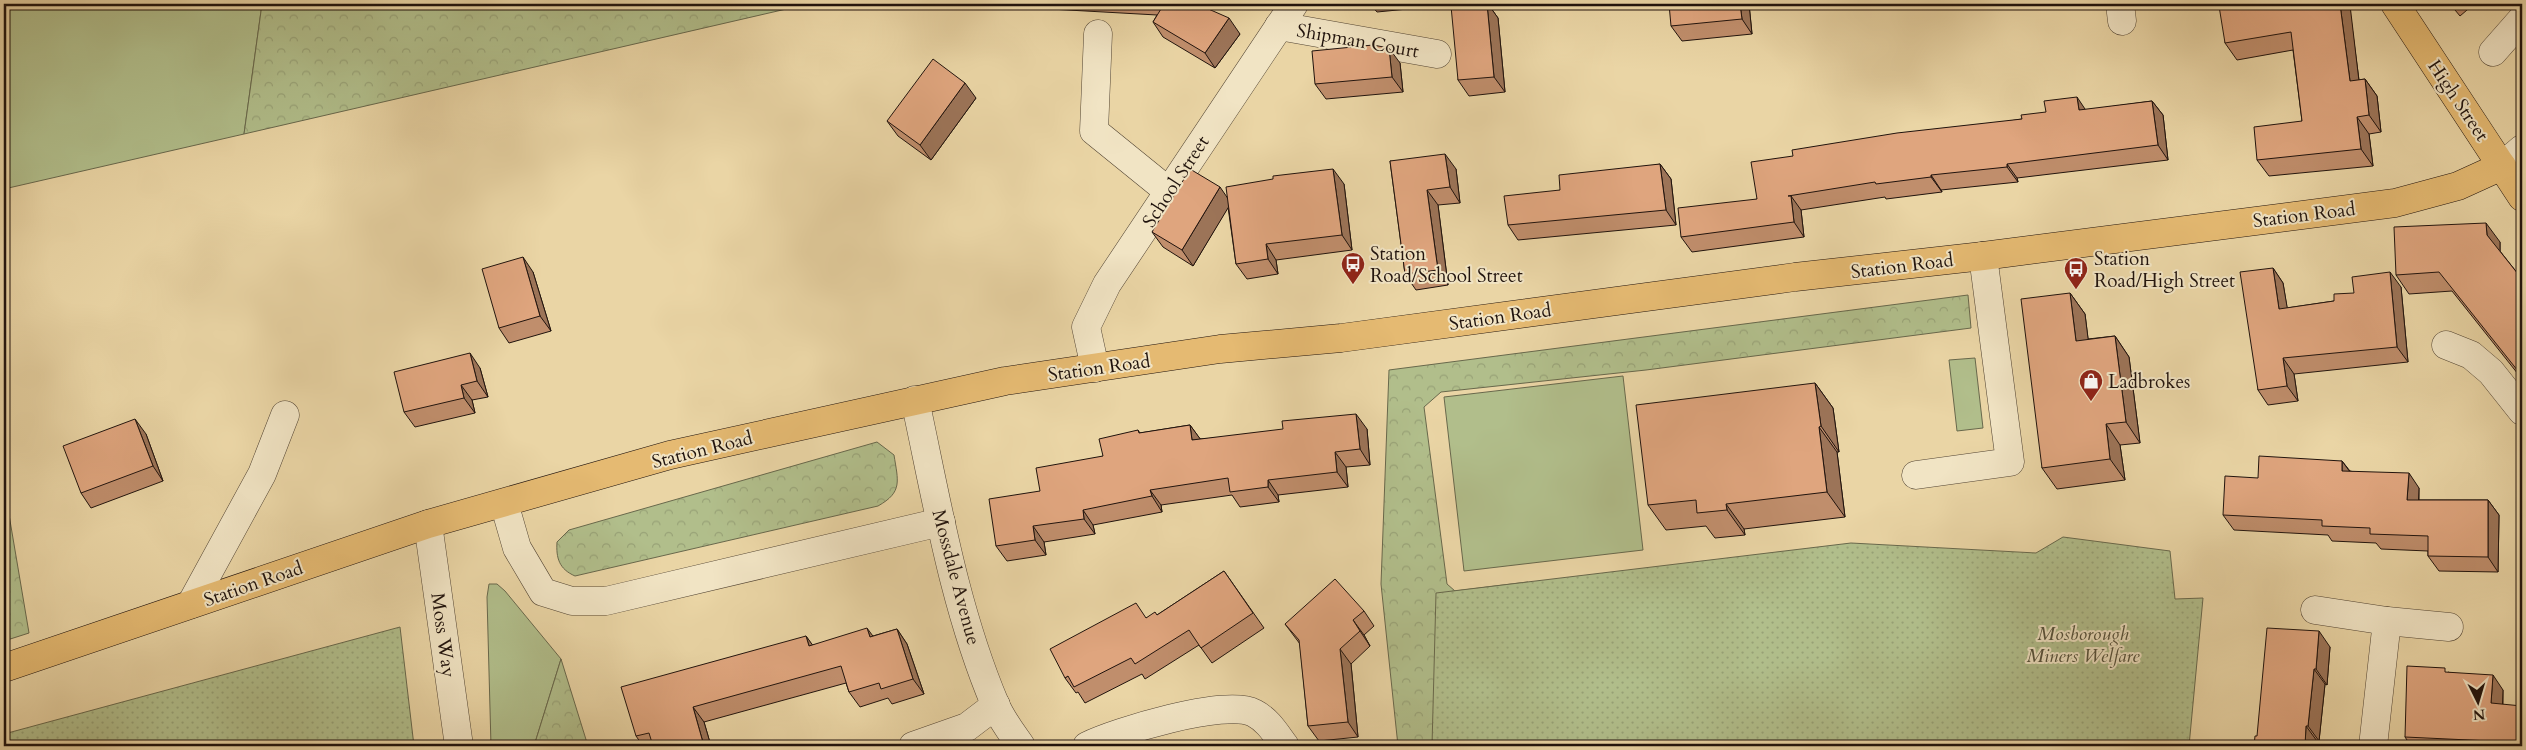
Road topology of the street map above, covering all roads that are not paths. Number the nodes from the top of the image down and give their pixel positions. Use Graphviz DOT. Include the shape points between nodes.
graph roads {
  1 [pos="1294,4"];
  2 [pos="2395,4"];
  3 [pos="2522,19"];
  4 [pos="1279,26"];
  5 [pos="1098,34"];
  6 [pos="2493,52"];
  7 [pos="1437,54"];
  8 [pos="2512,158"];
  9 [pos="1168,191"];
  10 [pos="2522,197"];
  11 [pos="1983,256"];
  12 [pos="2446,345"];
  13 [pos="1095,368"];
  14 [pos="915,400"];
  15 [pos="2522,411"];
  16 [pos="285,415"];
  17 [pos="1916,475"];
  18 [pos="504,503"];
  19 [pos="941,522"];
  20 [pos="428,524"];
  21 [pos="191,604"];
  22 [pos="2315,610"];
  23 [pos="2387,621"];
  24 [pos="2449,627"];
  25 [pos="4,668"];
  26 [pos="996,706"];
  27 [pos="459,746"];
  28 [pos="913,746"];
  29 [pos="1021,746"];
  30 [pos="1087,746"];
  31 [pos="1285,746"];
  32 [pos="2373,746"];
  1 -- 4 [label="street, School Street"];
  2 -- 8 [label="main road, High Street"];
  3 -- 6 [label="street"];
  4 -- 7 [label="street, Shipman Court"];
  4 -- 9 [label="street, School Street"];
  5 -- 9 [label="street" via="1094,131"];
  8 -- 10 [label="main road, High Street"];
  8 -- 11 [label="main road, Station Road" via="2458,186 2395,203"];
  9 -- 13 [label="street, School Street" via="1107,284 1086,327"];
  11 -- 13 [label="main road, Station Road" via="1795,277 1341,338 1220,349"];
  11 -- 17 [label="street" via="2010,462"];
  12 -- 15 [label="street" via="2471,355 2491,372"];
  13 -- 14 [label="main road, Station Road" via="1004,381"];
  14 -- 18 [label="main road, Station Road" via="670,455"];
  14 -- 19 [label="street, Mossdale Avenue"];
  16 -- 21 [label="street" via="262,474"];
  18 -- 19 [label="street" via="517,548 543,592 572,601 606,600"];
  18 -- 20 [label="main road, Station Road"];
  19 -- 26 [label="street, Mossdale Avenue" via="963,613"];
  20 -- 21 [label="main road, Station Road"];
  20 -- 27 [label="street, Moss Way"];
  21 -- 25 [label="main road, Station Road"];
  22 -- 23 [label="street"];
  23 -- 24 [label="street"];
  23 -- 32 [label="street"];
  26 -- 28 [label="street" via="967,727"];
  26 -- 29 [label="street, Mossdale Avenue"];
  30 -- 31 [label="street" via="1168,717 1231,710 1253,712 1271,727"];
}
